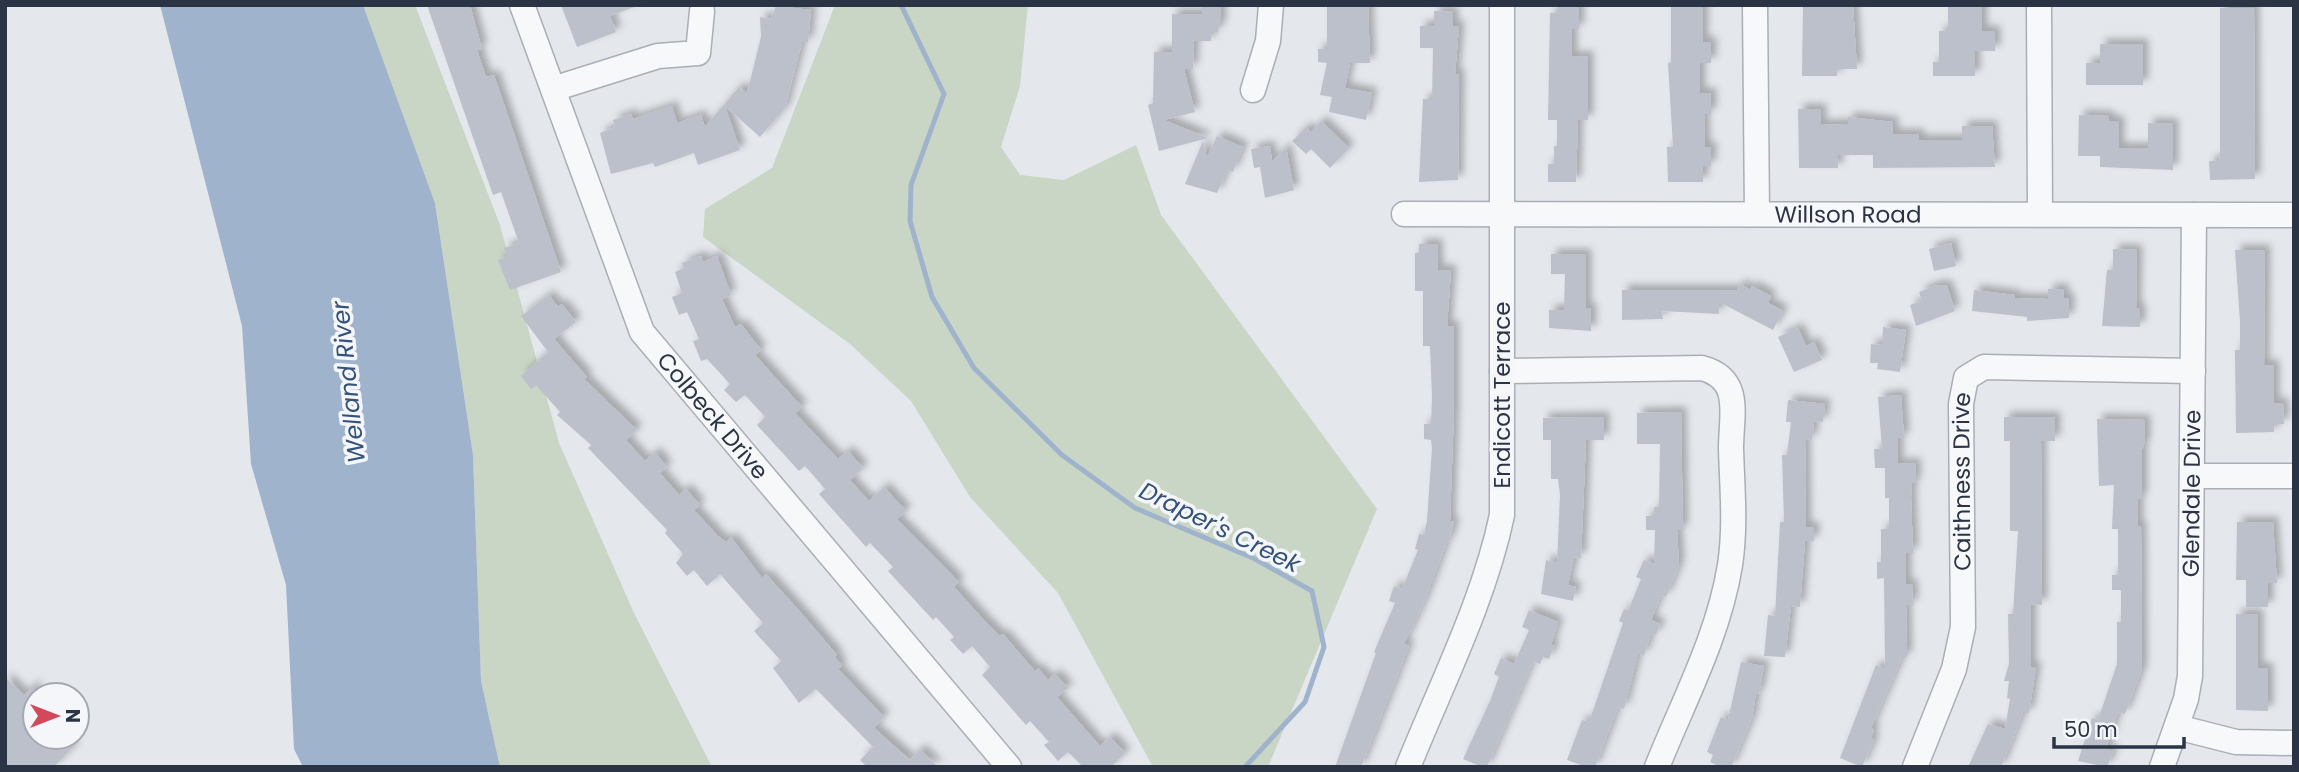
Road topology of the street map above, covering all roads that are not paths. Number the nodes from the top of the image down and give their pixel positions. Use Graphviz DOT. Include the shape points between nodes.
graph roads {
  1 [pos="522,5"];
  2 [pos="1272,5"];
  3 [pos="1502,5"];
  4 [pos="1755,5"];
  5 [pos="2039,5"];
  6 [pos="702,11"];
  7 [pos="553,89"];
  8 [pos="1253,90"];
  9 [pos="1404,214"];
  10 [pos="1501,214"];
  11 [pos="1757,214"];
  12 [pos="2040,214"];
  13 [pos="2194,215"];
  14 [pos="2294,215"];
  15 [pos="1502,371"];
  16 [pos="2193,371"];
  17 [pos="2192,476"];
  18 [pos="2294,476"];
  19 [pos="2177,727"];
  20 [pos="2294,743"];
  21 [pos="1009,767"];
  22 [pos="1408,767"];
  23 [pos="1657,767"];
  24 [pos="1915,767"];
  25 [pos="2162,767"];
  1 -- 7 [label="street, Colbeck Drive"];
  2 -- 8 [label="street" via="1268,41"];
  3 -- 10 [label="street, Endicott Terrace"];
  4 -- 11 [label="street"];
  5 -- 12 [label="street"];
  6 -- 7 [label="street" via="698,53 658,56"];
  7 -- 21 [label="street, Colbeck Drive" via="642,332"];
  9 -- 10 [label="street, Willson Road"];
  10 -- 11 [label="street, Willson Road"];
  10 -- 15 [label="street, Endicott Terrace"];
  11 -- 12 [label="street, Willson Road"];
  12 -- 13 [label="street, Willson Road"];
  13 -- 14 [label="street, Willson Road"];
  13 -- 16 [label="street, Glendale Drive"];
  15 -- 22 [label="street, Endicott Terrace" via="1502,503 1495,549"];
  15 -- 23 [label="street" via="1702,368 1719,376 1731,391 1730,566 1709,638"];
  16 -- 17 [label="street, Glendale Drive"];
  16 -- 24 [label="street, Caithness Drive" via="1984,367 1966,378 1961,404 1963,627 1954,669"];
  17 -- 18 [label="street"];
  17 -- 19 [label="street, Glendale Drive" via="2190,676"];
  19 -- 20 [label="street" via="2236,742"];
  19 -- 25 [label="street, Glendale Drive"];
}
